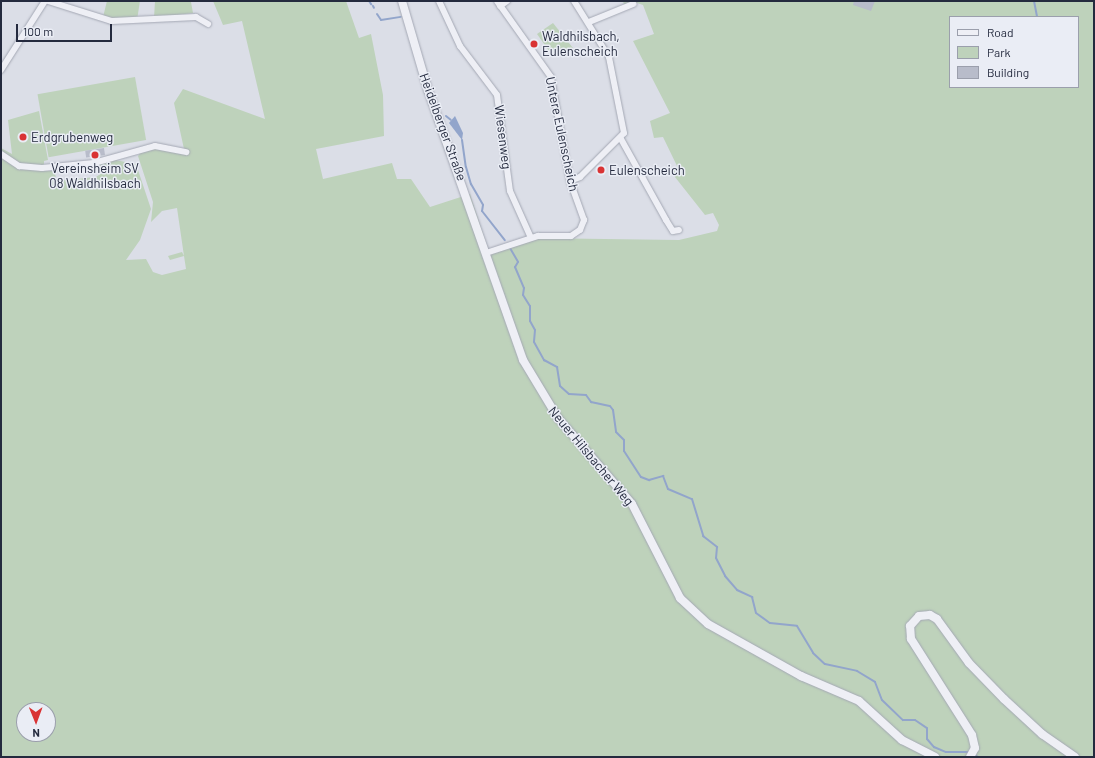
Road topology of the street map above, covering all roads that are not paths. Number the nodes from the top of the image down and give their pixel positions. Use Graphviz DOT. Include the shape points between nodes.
graph roads {
  1 [pos="45,1"];
  2 [pos="48,1"];
  3 [pos="402,1"];
  4 [pos="439,1"];
  5 [pos="507,1"];
  6 [pos="574,1"];
  7 [pos="499,4"];
  8 [pos="634,4"];
  9 [pos="588,22"];
  10 [pos="208,24"];
  11 [pos="3,63"];
  12 [pos="1,70"];
  13 [pos="621,139"];
  14 [pos="186,152"];
  15 [pos="1,154"];
  16 [pos="570,181"];
  17 [pos="679,230"];
  18 [pos="532,238"];
  19 [pos="486,253"];
  20 [pos="935,757"];
  21 [pos="970,757"];
  22 [pos="1075,757"];
  1 -- 11 [label="street"];
  2 -- 10 [label="street" via="117,22 196,17"];
  3 -- 19 [label="street, Heidelberger Straße" via="428,90"];
  4 -- 18 [label="street, Wiesenweg" via="462,49 497,95 510,191"];
  5 -- 7 [label="street"];
  6 -- 9 [label="street"];
  7 -- 16 [label="street, Untere Eulenscheich" via="550,75"];
  8 -- 9 [label="street"];
  9 -- 13 [label="street" via="606,50 614,69 624,132"];
  11 -- 12 [label="street"];
  13 -- 16 [label="street" via="580,177"];
  13 -- 17 [label="street" via="666,220 674,231"];
  14 -- 15 [label="street" via="154,146 94,163 42,168 19,166"];
  16 -- 18 [label="street, Untere Eulenscheich" via="584,215 580,230 567,237"];
  18 -- 19 [label="street, Untere Eulenscheich"];
  19 -- 20 [label="street, Neuer Hilsbacher Weg" via="512,333 536,386 558,418 627,496 644,524 672,585 688,608 708,624 796,674 859,701 902,740"];
  21 -- 22 [label="street" via="975,748 972,735 912,639 910,626 919,616 930,615 937,619 969,663 1004,699 1042,734"];
}
